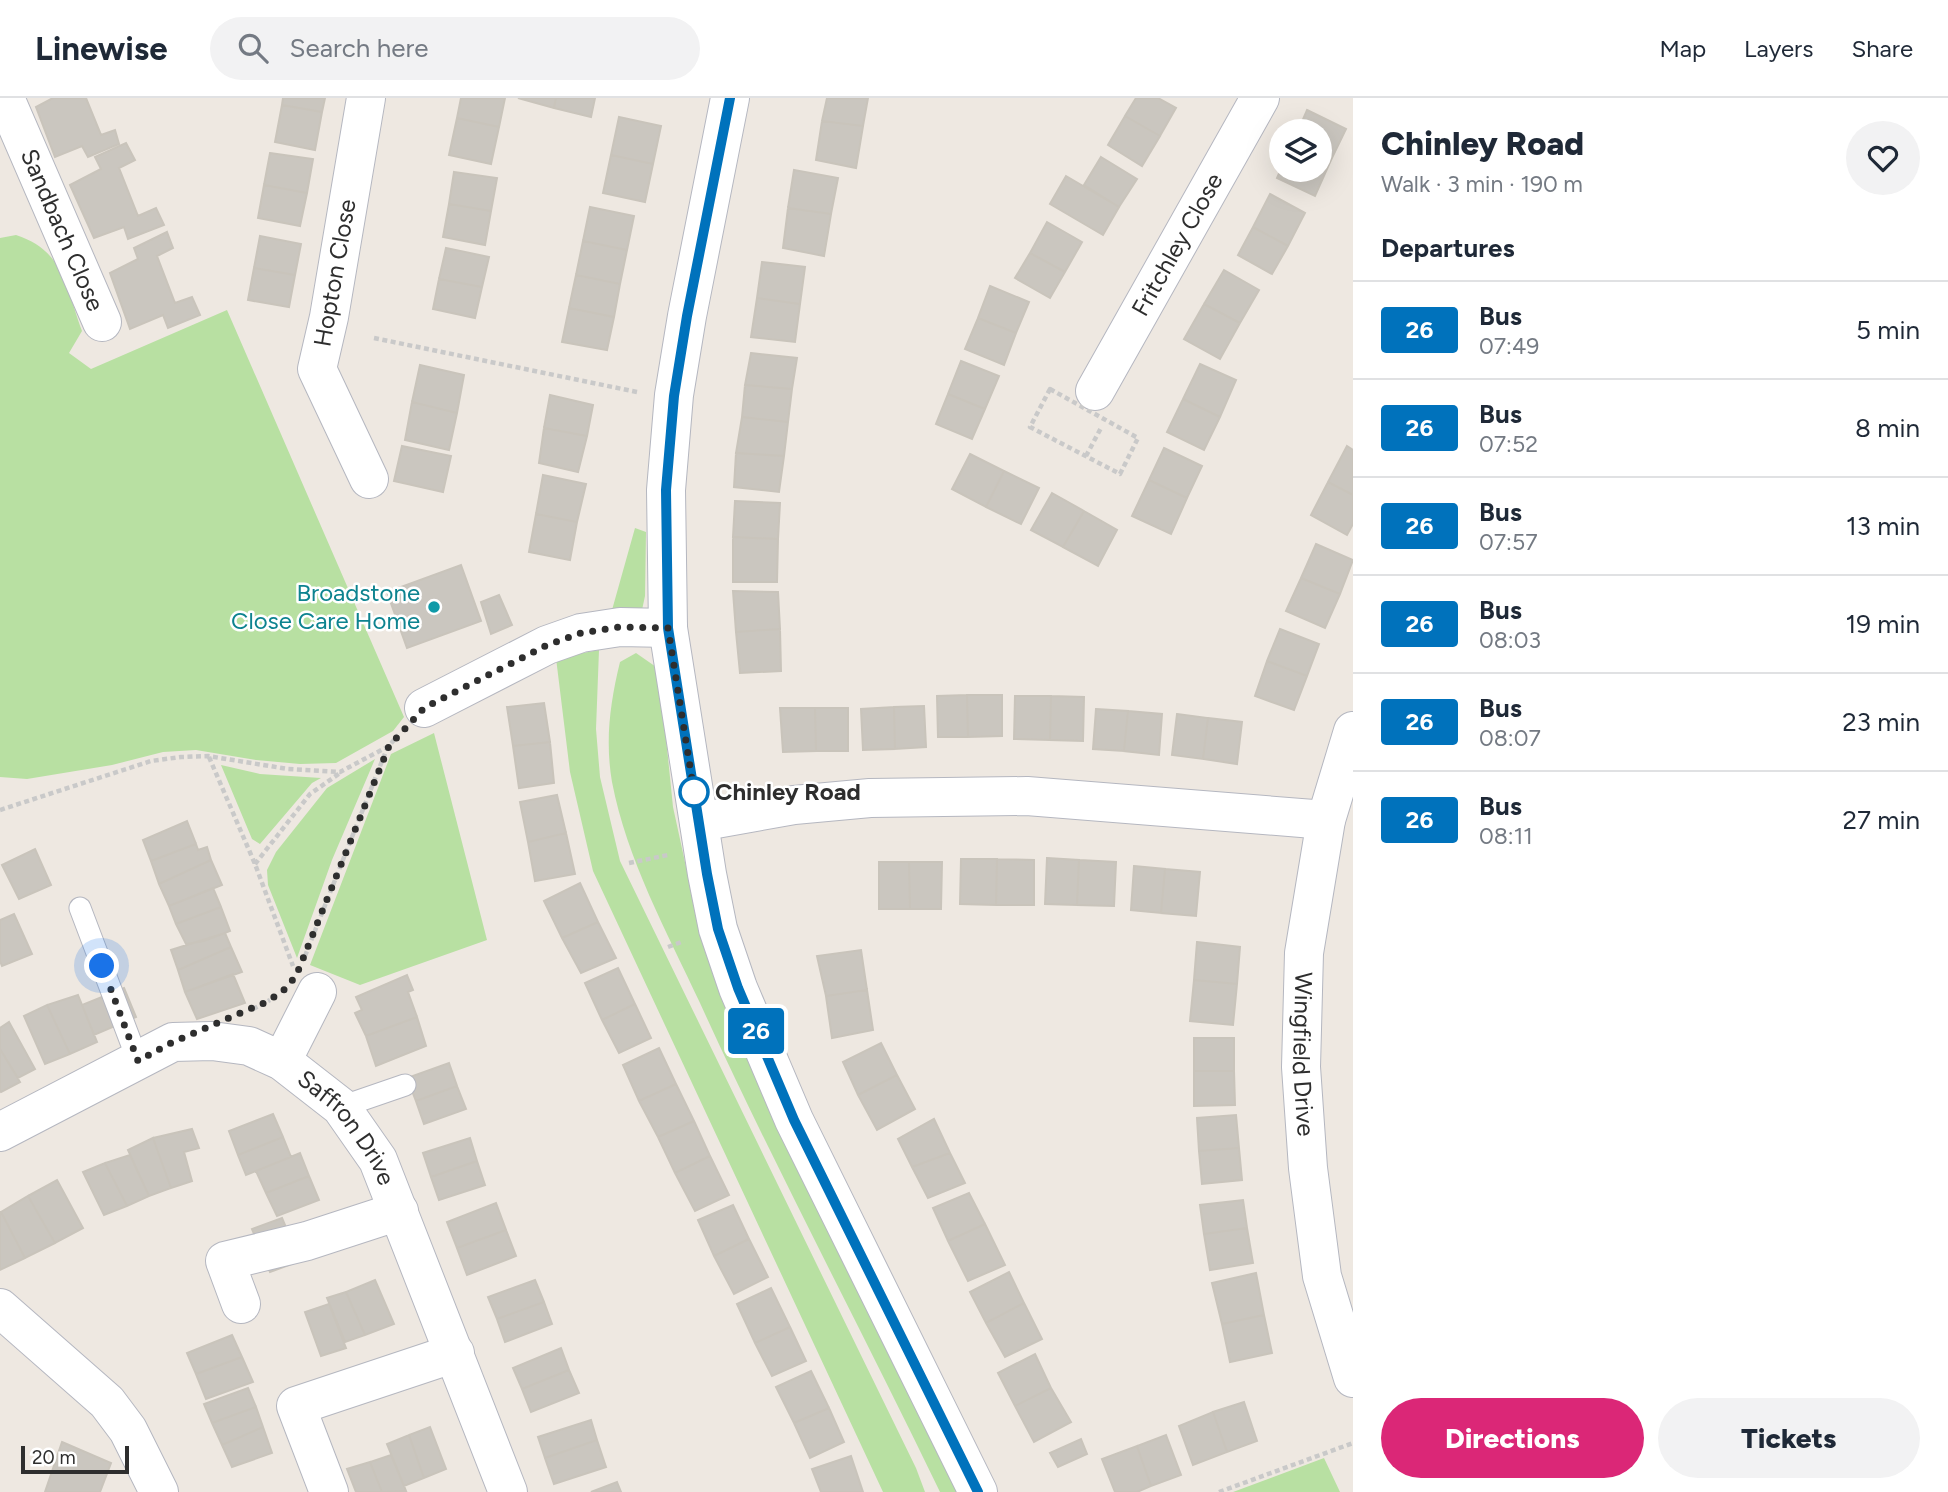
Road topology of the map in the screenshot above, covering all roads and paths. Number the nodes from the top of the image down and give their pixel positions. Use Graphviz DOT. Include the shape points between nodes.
graph roads {
  1 [pos="5,98"];
  2 [pos="366,98"];
  3 [pos="730,98"];
  4 [pos="1260,98"];
  5 [pos="102,322"];
  6 [pos="374,338"];
  7 [pos="641,393"];
  8 [pos="1100,405"];
  9 [pos="1086,456"];
  10 [pos="369,480"];
  11 [pos="668,628"];
  12 [pos="424,708"];
  13 [pos="1353,731"];
  14 [pos="389,746"];
  15 [pos="208,756"];
  16 [pos="340,772"];
  17 [pos="0,810"];
  18 [pos="1326,820"];
  19 [pos="699,822"];
  20 [pos="255,864"];
  21 [pos="80,908"];
  22 [pos="305,976"];
  23 [pos="274,998"];
  24 [pos="243,1013"];
  25 [pos="138,1061"];
  26 [pos="282,1061"];
  27 [pos="405,1085"];
  28 [pos="341,1107"];
  29 [pos="0,1132"];
  30 [pos="399,1211"];
  31 [pos="241,1304"];
  32 [pos="0,1308"];
  33 [pos="455,1353"];
  34 [pos="1353,1378"];
  35 [pos="1353,1443"];
  36 [pos="159,1492"];
  37 [pos="329,1492"];
  38 [pos="508,1492"];
  39 [pos="978,1492"];
  40 [pos="1219,1492"];
  1 -- 5 [label="street, Sandbach Close"];
  2 -- 10 [label="street, Hopton Close" via="317,369"];
  3 -- 11 [label="street" via="674,396 666,490"];
  4 -- 8 [label="street, Fritchley Close"];
  6 -- 7 [label="path"];
  8 -- 9 [label="path"];
  8 -- 9 [label="path" via="1138,438 1120,474"];
  8 -- 9 [label="path" via="1050,389 1030,427"];
  11 -- 12 [label="street" via="620,627 581,633 547,645"];
  11 -- 19 [label="street"];
  12 -- 14 [label="path"];
  13 -- 18 [label="street, Wingfield Drive"];
  14 -- 16 [label="path"];
  14 -- 22 [label="path"];
  15 -- 16 [label="path"];
  15 -- 17 [label="path" via="151,761"];
  15 -- 20 [label="path"];
  16 -- 20 [label="path" via="310,793"];
  18 -- 19 [label="street" via="1027,796 794,805"];
  18 -- 34 [label="street, Wingfield Drive" via="1304,953 1301,1067 1322,1276"];
  19 -- 39 [label="street" via="718,929 738,988 804,1142"];
  20 -- 22 [label="path"];
  21 -- 25 [label="lane"];
  22 -- 26 [label="street"];
  23 -- 24 [label="path"];
  25 -- 26 [label="street, Saffron Drive" via="173,1042 212,1041 249,1046"];
  25 -- 29 [label="street, Saffron Drive"];
  26 -- 28 [label="street, Saffron Drive"];
  27 -- 28 [label="lane"];
  28 -- 30 [label="street, Saffron Drive" via="378,1160"];
  30 -- 31 [label="street" via="307,1241 221,1251"];
  30 -- 33 [label="street, Saffron Drive"];
  32 -- 36 [label="street" via="107,1402 128,1430"];
  33 -- 37 [label="street" via="296,1406"];
  33 -- 38 [label="street, Saffron Drive"];
  35 -- 40 [label="path"];
}
